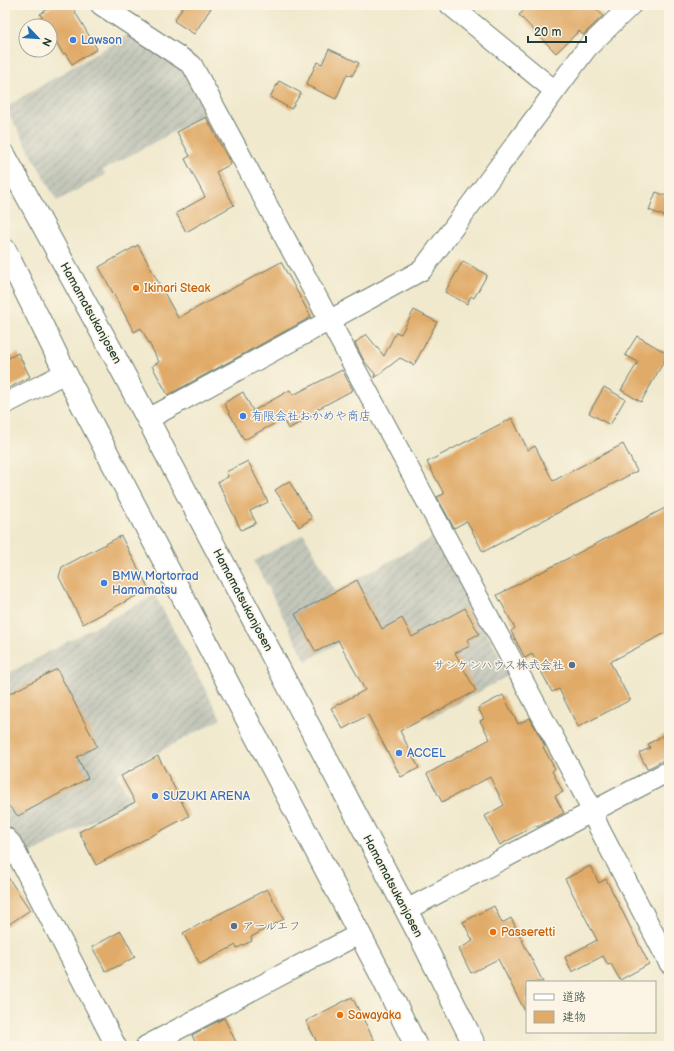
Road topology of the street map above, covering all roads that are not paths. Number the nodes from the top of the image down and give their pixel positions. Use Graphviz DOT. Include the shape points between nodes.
graph roads {
  1 [pos="101,5"];
  2 [pos="450,5"];
  3 [pos="631,5"];
  4 [pos="555,90"];
  5 [pos="5,156"];
  6 [pos="5,250"];
  7 [pos="329,321"];
  8 [pos="65,373"];
  9 [pos="5,404"];
  10 [pos="148,419"];
  11 [pos="669,771"];
  12 [pos="592,812"];
  13 [pos="5,837"];
  14 [pos="406,910"];
  15 [pos="359,934"];
  16 [pos="669,963"];
  17 [pos="116,1046"];
  18 [pos="146,1046"];
  19 [pos="416,1046"];
  20 [pos="474,1046"];
  1 -- 7 [label="street" via="192,65"];
  2 -- 4 [label="street"];
  3 -- 4 [label="street" via="587,48"];
  4 -- 7 [label="street" via="422,270"];
  5 -- 10 [label="main road, Hamamatsukanjosen"];
  6 -- 8 [label="main road"];
  7 -- 10 [label="street"];
  7 -- 12 [label="street"];
  8 -- 9 [label="street"];
  8 -- 15 [label="main road"];
  10 -- 14 [label="main road, Hamamatsukanjosen"];
  11 -- 12 [label="street"];
  12 -- 14 [label="street"];
  12 -- 16 [label="street"];
  13 -- 17 [label="street" via="11,843"];
  14 -- 20 [label="main road, Hamamatsukanjosen"];
  15 -- 18 [label="street"];
  15 -- 19 [label="main road"];
}
